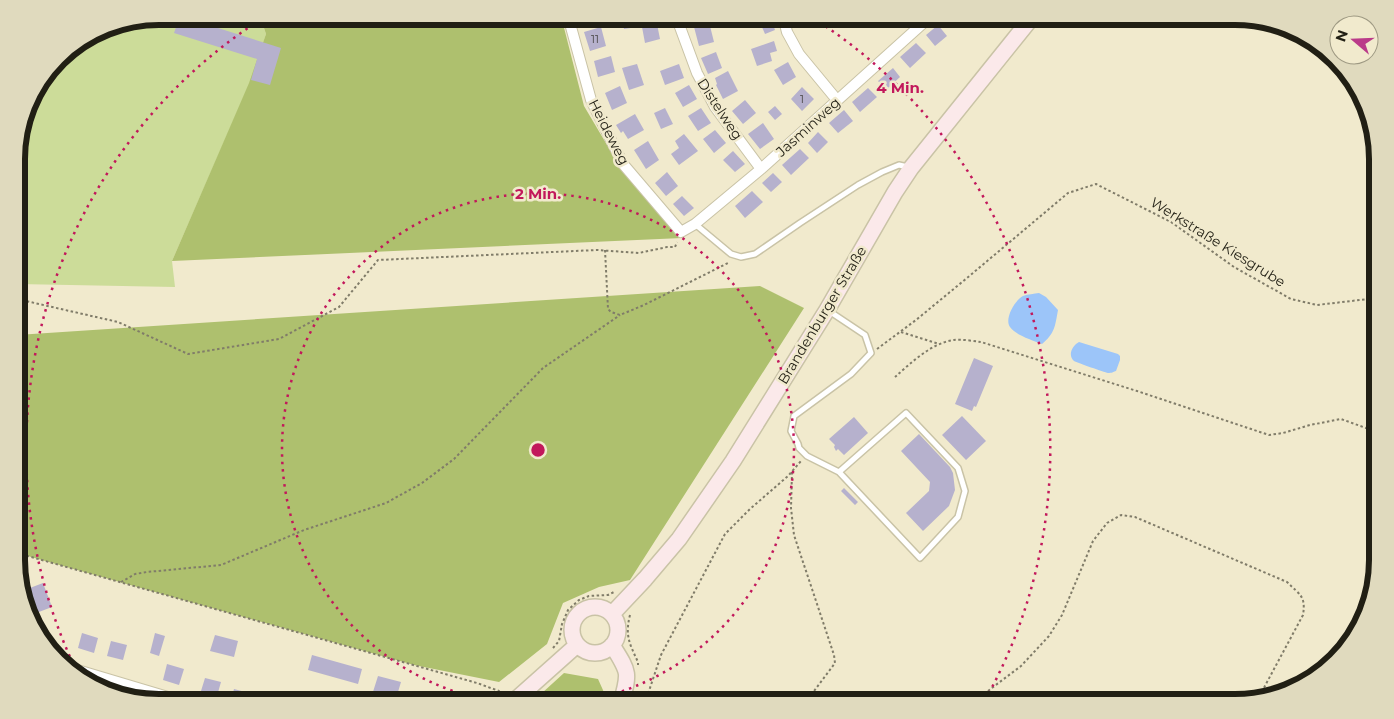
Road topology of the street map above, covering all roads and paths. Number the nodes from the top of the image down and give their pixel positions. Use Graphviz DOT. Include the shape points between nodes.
graph roads {
  1 [pos="570,25"];
  2 [pos="680,25"];
  3 [pos="785,25"];
  4 [pos="918,25"];
  5 [pos="1027,25"];
  6 [pos="838,100"];
  7 [pos="911,168"];
  8 [pos="761,169"];
  9 [pos="695,224"];
  10 [pos="681,232"];
  11 [pos="605,250"];
  12 [pos="741,257"];
  13 [pos="1369,299"];
  14 [pos="25,301"];
  15 [pos="827,310"];
  16 [pos="620,315"];
  17 [pos="900,331"];
  18 [pos="939,344"];
  19 [pos="871,353"];
  20 [pos="895,377"];
  21 [pos="1369,429"];
  22 [pos="807,456"];
  23 [pos="792,471"];
  24 [pos="838,472"];
  25 [pos="25,555"];
  26 [pos="120,582"];
  27 [pos="624,601"];
  28 [pos="612,614"];
  29 [pos="577,645"];
  30 [pos="612,645"];
  31 [pos="553,648"];
  32 [pos="638,670"];
  33 [pos="88,673"];
  34 [pos="1262,691"];
  35 [pos="158,694"];
  36 [pos="502,694"];
  37 [pos="513,694"];
  38 [pos="624,694"];
  39 [pos="648,694"];
  40 [pos="812,694"];
  41 [pos="983,694"];
  1 -- 10 [label="street, Heideweg" via="591,100 623,164"];
  2 -- 8 [label="street, Distelweg" via="697,73 715,107"];
  3 -- 6 [label="street" via="799,54"];
  4 -- 6 [label="street, Jasminweg"];
  5 -- 7 [label="street, Brandenburger Straße"];
  6 -- 8 [label="street, Jasminweg"];
  7 -- 12 [label="lane" via="899,165 882,172 755,254"];
  7 -- 15 [label="street, Brandenburger Straße"];
  8 -- 9 [label="street, Jasminweg"];
  9 -- 10 [label="street, Jasminweg"];
  9 -- 12 [label="lane" via="731,254"];
  10 -- 11 [label="path" via="675,247 639,253"];
  11 -- 14 [label="path" via="378,260 339,306 279,339 188,354 118,322"];
  11 -- 16 [label="path" via="608,309"];
  12 -- 16 [label="path"];
  13 -- 17 [label="path, Werkstraße Kiesgrube" via="1317,305 1291,299 1234,267 1172,222 1096,184 1068,193"];
  15 -- 19 [label="lane" via="865,335"];
  15 -- 27 [label="street, Brandenburger Straße" via="733,461 679,539"];
  16 -- 26 [label="path" via="543,368 454,459 422,483 386,503 304,530 221,565 135,574"];
  17 -- 18 [label="path"];
  17 -- 19 [label="path, Werkstraße Kiesgrube"];
  18 -- 20 [label="path"];
  18 -- 21 [label="path" via="954,340 981,342 1269,435 1341,419"];
  19 -- 22 [label="lane" via="851,374 794,416 791,431"];
  22 -- 23 [label="path"];
  22 -- 24 [label="lane"];
  23 -- 39 [label="path" via="725,534 661,655"];
  23 -- 40 [label="path" via="794,535 835,662"];
  24 -- 24 [label="lane" via="906,414 958,468 965,491 958,517 920,558"];
  25 -- 26 [label="path"];
  26 -- 36 [label="path" via="477,683"];
  27 -- 28 [label="street, Brandenburger Straße"];
  27 -- 31 [label="path" via="614,592 579,600 568,610 559,641"];
  27 -- 32 [label="path" via="631,610 628,641 638,662"];
  28 -- 29 [label="street" via="598,606 590,606 576,615 571,630"];
  28 -- 30 [label="street" via="618,633"];
  29 -- 30 [label="street" via="591,653 599,653"];
  29 -- 37 [label="street"];
  30 -- 38 [label="street" via="627,669"];
  33 -- 35 [label="street"];
  34 -- 41 [label="path" via="1303,615 1305,603 1301,596 1288,582 1135,517 1120,515 1108,523 1092,542 1062,614 1049,636 1021,666"];
}
